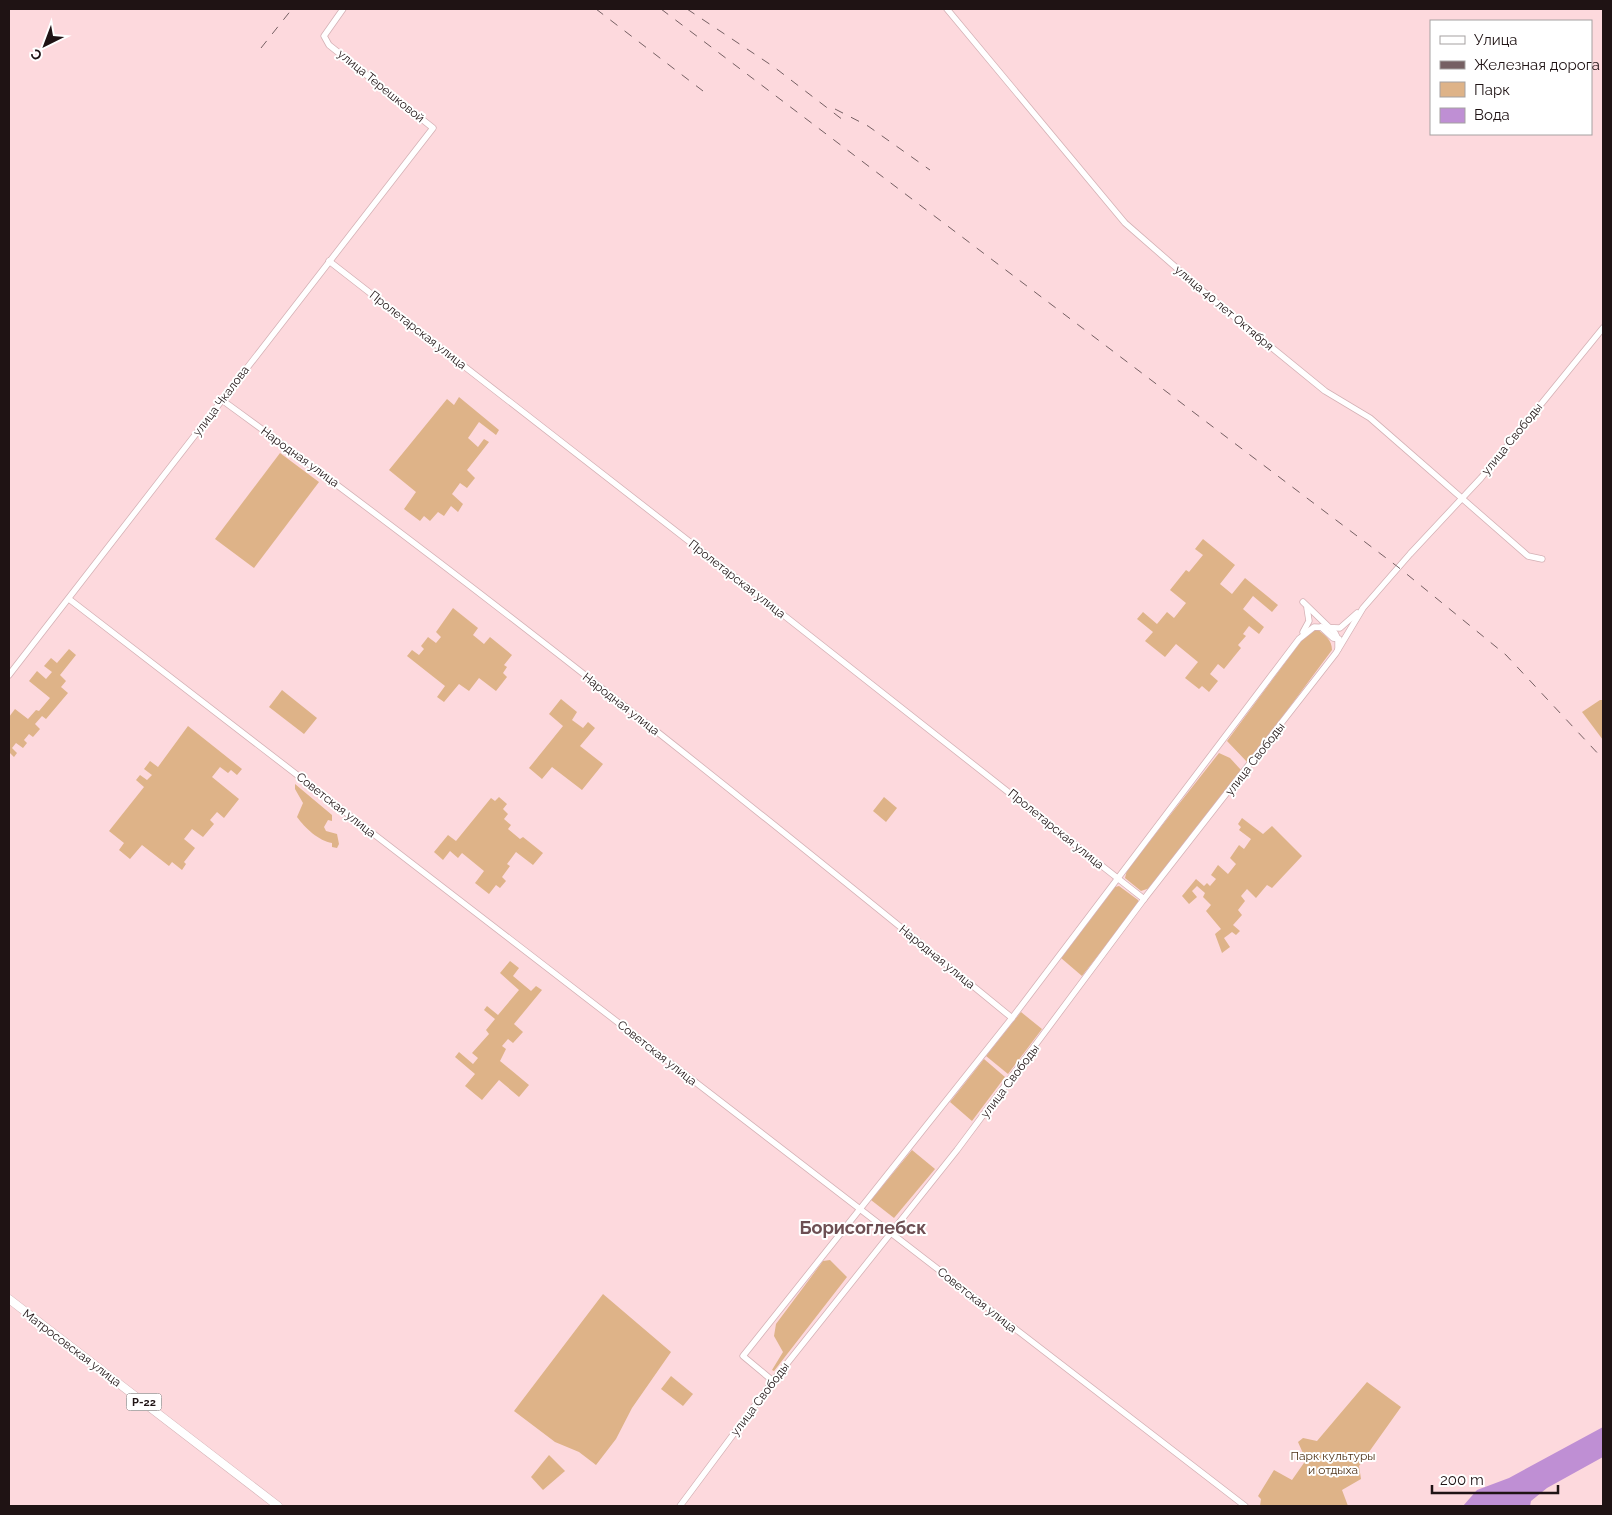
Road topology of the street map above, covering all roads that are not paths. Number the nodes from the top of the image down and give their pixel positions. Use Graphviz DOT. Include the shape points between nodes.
graph roads {
  1 [pos="343,9"];
  2 [pos="947,9"];
  3 [pos="433,128"];
  4 [pos="329,261"];
  5 [pos="1603,328"];
  6 [pos="222,400"];
  7 [pos="1461,499"];
  8 [pos="1542,559"];
  9 [pos="1378,592"];
  10 [pos="69,599"];
  11 [pos="1307,609"];
  12 [pos="1320,627"];
  13 [pos="1330,629"];
  14 [pos="1346,636"];
  15 [pos="1299,639"];
  16 [pos="1338,639"];
  17 [pos="1336,653"];
  18 [pos="9,675"];
  19 [pos="1118,878"];
  20 [pos="1144,899"];
  21 [pos="1012,1018"];
  22 [pos="859,1209"];
  23 [pos="891,1233"];
  24 [pos="9,1300"];
  25 [pos="773,1381"];
  26 [pos="278,1506"];
  27 [pos="680,1506"];
  28 [pos="1245,1506"];
  1 -- 3 [label="street, улица Терешковой" via="324,36 329,45"];
  2 -- 7 [label="street, улица 40 лет Октября" via="1125,223 1316,384 1370,418"];
  3 -- 4 [label="street, улица Чкалова"];
  4 -- 6 [label="street, улица Чкалова"];
  4 -- 19 [label="street, Пролетарская улица"];
  5 -- 7 [label="street, улица Свободы"];
  6 -- 10 [label="street, улица Чкалова"];
  6 -- 21 [label="street, Народная улица" via="340,486 632,713"];
  7 -- 8 [label="street, улица 40 лет Октября" via="1528,556"];
  7 -- 9 [label="street, улица Свободы"];
  9 -- 13 [label="street, улица Свободы" via="1346,625"];
  9 -- 14 [label="street, улица Свободы" via="1363,608"];
  10 -- 18 [label="street, улица Чкалова"];
  10 -- 22 [label="street, Советская улица"];
  11 -- 12 [label="street"];
  11 -- 13 [label="street" via="1303,602"];
  11 -- 15 [label="street" via="1309,621"];
  12 -- 13 [label="street"];
  12 -- 15 [label="street" via="1309,629"];
  12 -- 16 [label="street"];
  13 -- 16 [label="street"];
  14 -- 16 [label="street"];
  14 -- 17 [label="street, улица Свободы"];
  15 -- 19 [label="street"];
  16 -- 17 [label="street, улица Свободы"];
  17 -- 20 [label="street, улица Свободы"];
  19 -- 20 [label="street, Пролетарская улица"];
  19 -- 21 [label="street"];
  20 -- 23 [label="street, улица Свободы" via="1018,1072"];
  21 -- 22 [label="street"];
  22 -- 23 [label="street, Советская улица"];
  22 -- 25 [label="street" via="744,1356"];
  23 -- 25 [label="street, улица Свободы"];
  23 -- 28 [label="street, Советская улица"];
  24 -- 26 [label="highway, Матросовская улица / Р-22"];
  25 -- 27 [label="street, улица Свободы"];
}
